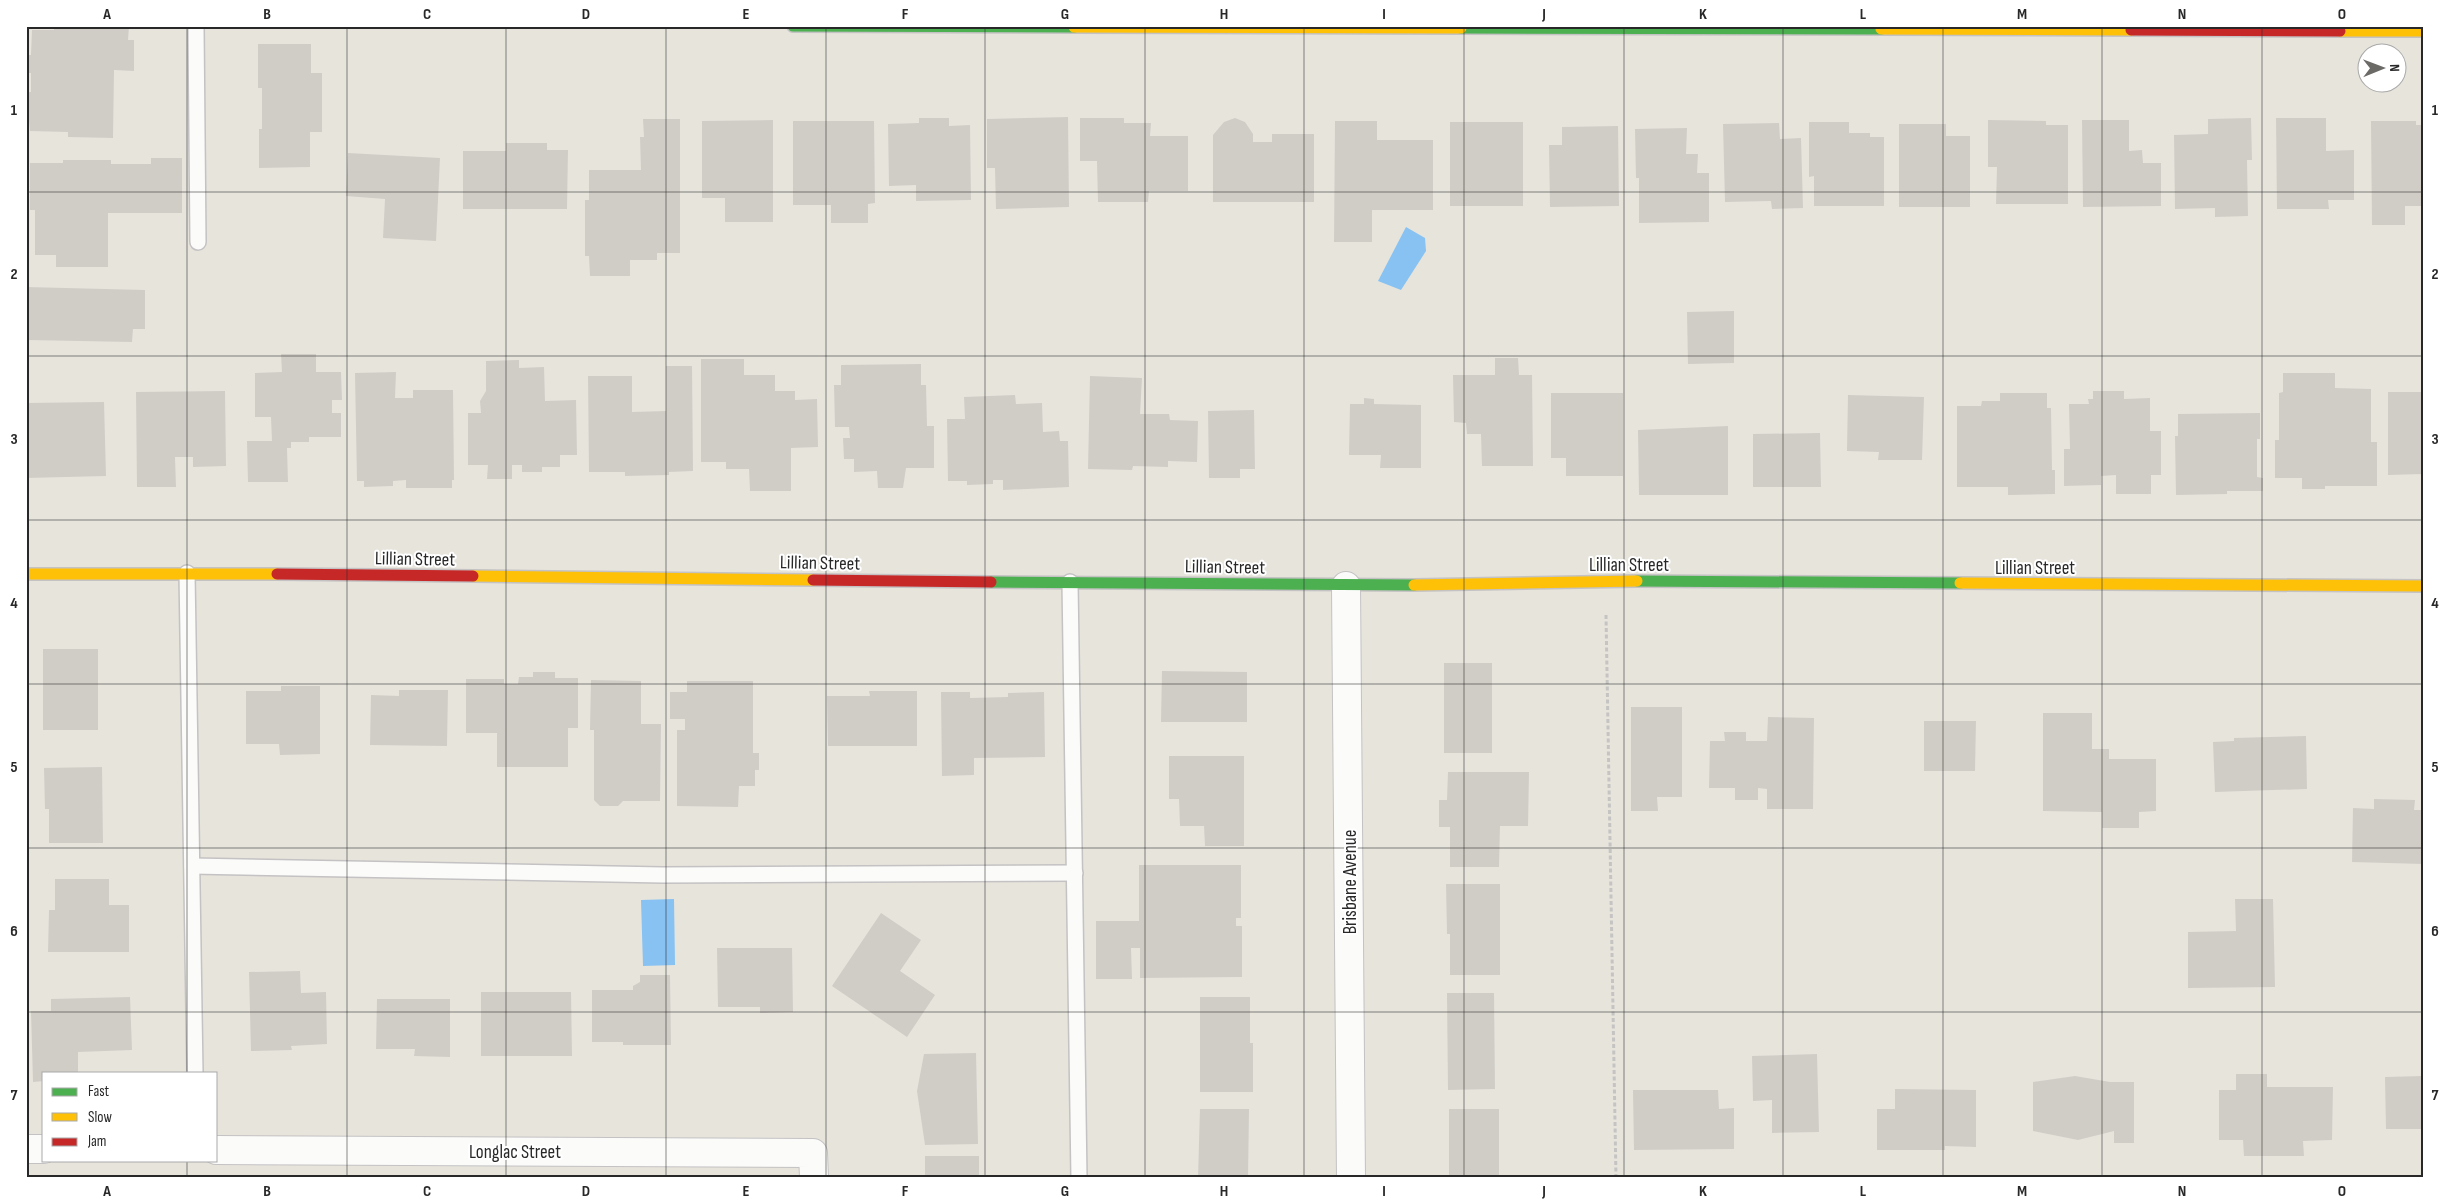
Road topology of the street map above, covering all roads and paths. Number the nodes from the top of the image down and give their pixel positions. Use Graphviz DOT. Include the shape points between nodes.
graph roads {
  1 [pos="196,26"];
  2 [pos="793,26"];
  3 [pos="1068,27"];
  4 [pos="2423,32"];
  5 [pos="198,242"];
  6 [pos="187,573"];
  7 [pos="26,574"];
  8 [pos="1070,582"];
  9 [pos="1606,582"];
  10 [pos="1346,586"];
  11 [pos="2423,586"];
  12 [pos="192,866"];
  13 [pos="1075,873"];
  14 [pos="195,1072"];
  15 [pos="26,1149"];
  16 [pos="42,1149"];
  17 [pos="218,1150"];
  18 [pos="813,1165"];
  19 [pos="1079,1178"];
  20 [pos="1351,1178"];
  21 [pos="1616,1178"];
  1 -- 5 [label="lane"];
  2 -- 3 [label="street"];
  3 -- 4 [label="street"];
  6 -- 7 [label="street, Lillian Street"];
  6 -- 8 [label="street, Lillian Street"];
  6 -- 12 [label="lane"];
  8 -- 10 [label="street, Lillian Street"];
  8 -- 13 [label="lane"];
  9 -- 10 [label="street, Lillian Street"];
  9 -- 11 [label="street, Lillian Street"];
  9 -- 21 [label="path"];
  10 -- 20 [label="street, Brisbane Avenue"];
  12 -- 13 [label="lane" via="663,875"];
  12 -- 14 [label="lane"];
  13 -- 19 [label="lane"];
  15 -- 16 [label="street"];
  17 -- 18 [label="street, Longlac Street"];
}
